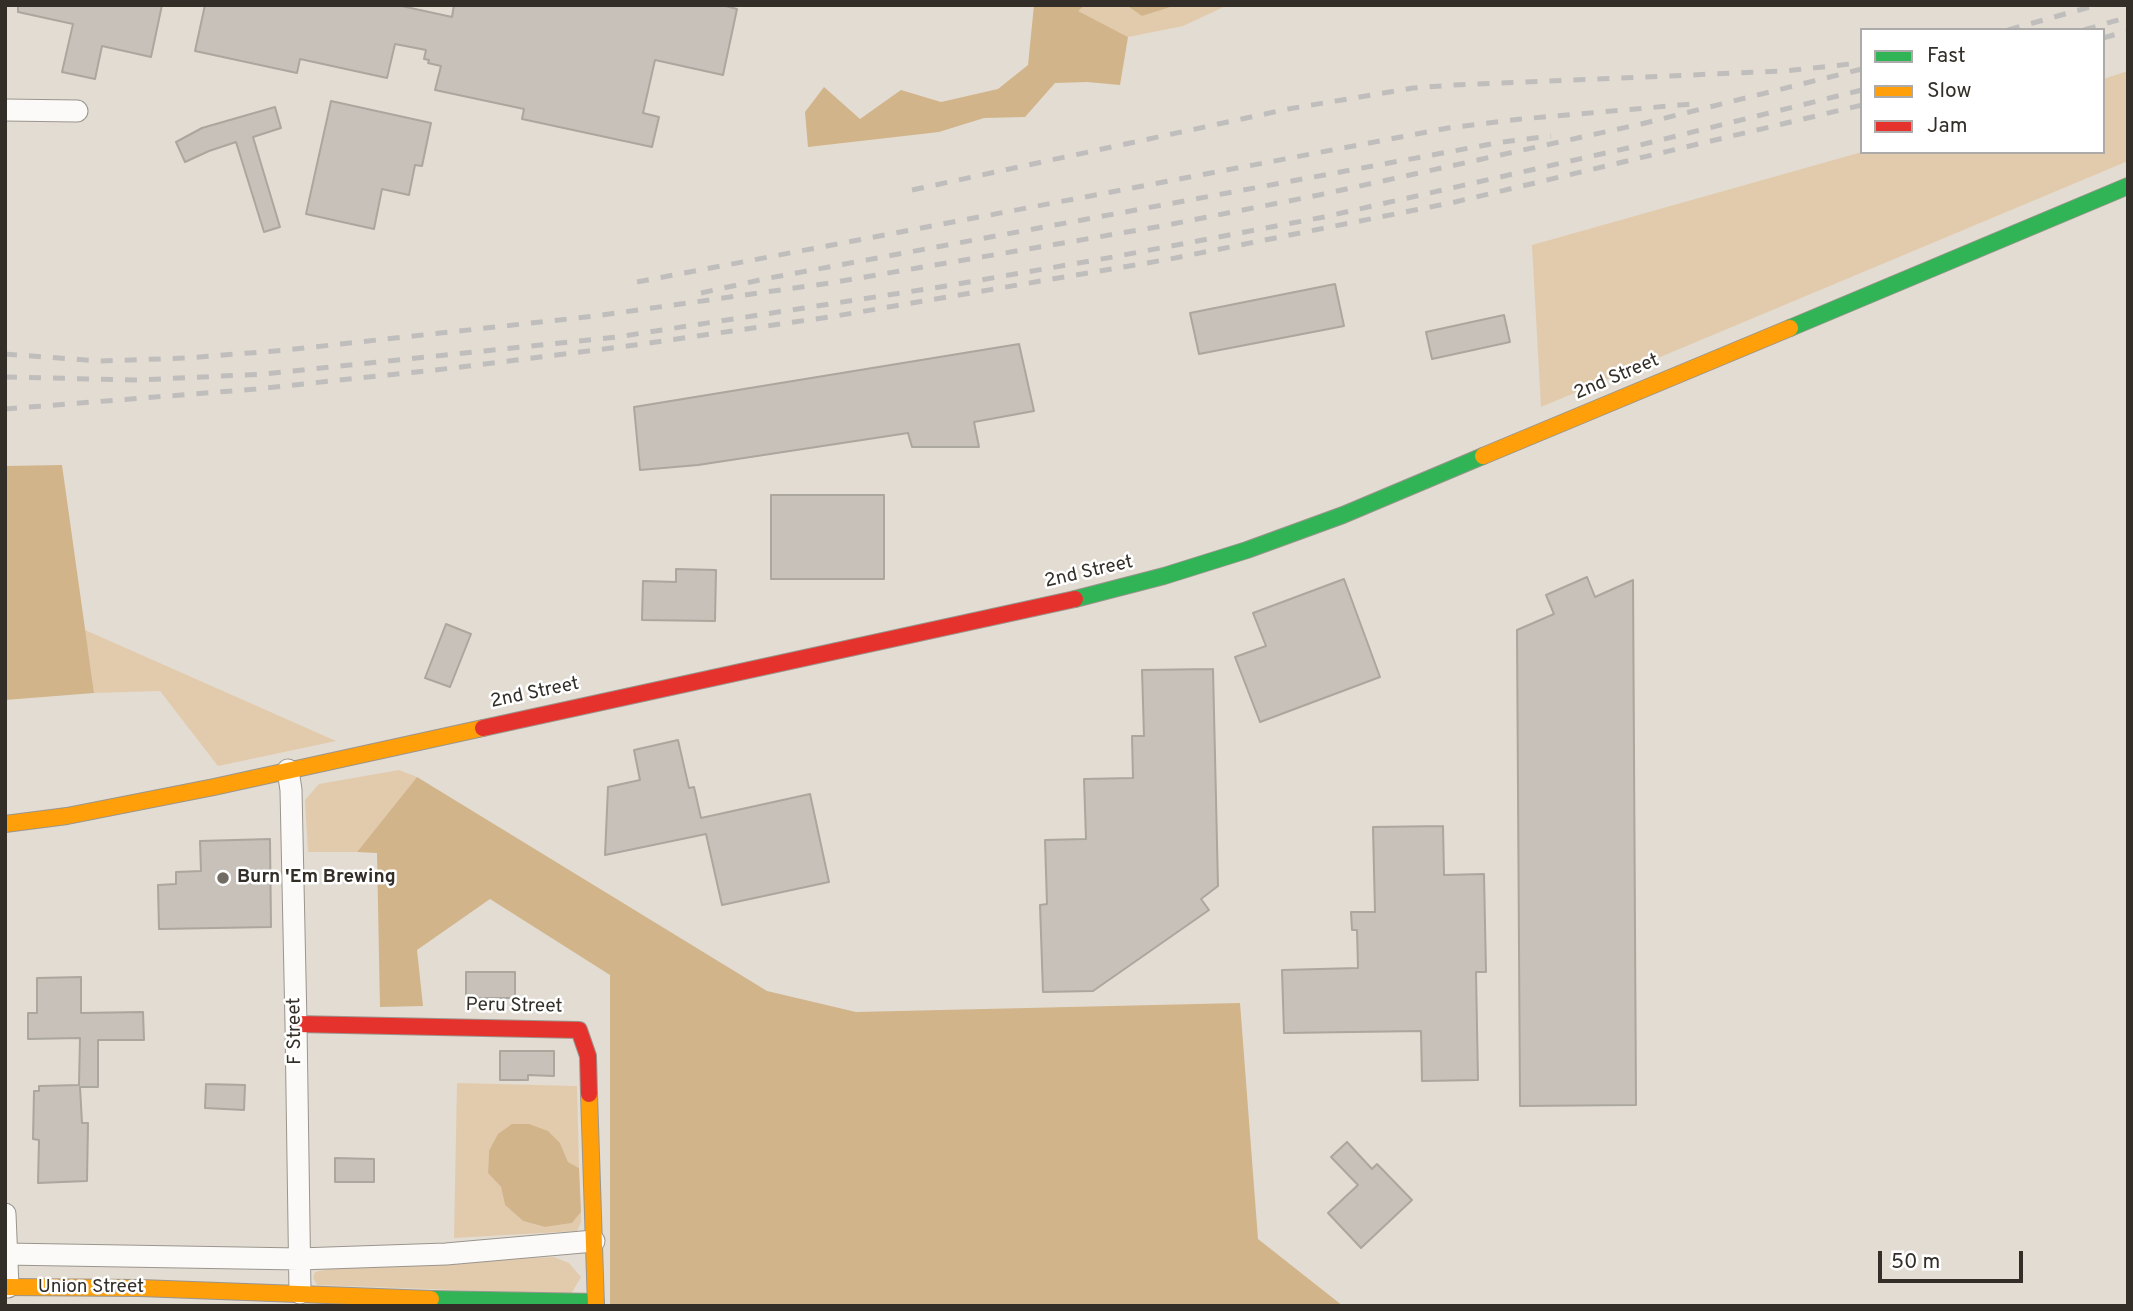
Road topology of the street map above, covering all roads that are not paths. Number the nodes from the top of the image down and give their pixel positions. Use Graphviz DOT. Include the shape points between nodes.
graph roads {
  1 [pos="5,110"];
  2 [pos="77,111"];
  3 [pos="2128,186"];
  4 [pos="288,770"];
  5 [pos="5,824"];
  6 [pos="296,1024"];
  7 [pos="5,1214"];
  8 [pos="594,1241"];
  9 [pos="6,1254"];
  10 [pos="299,1259"];
  11 [pos="6,1287"];
  12 [pos="300,1293"];
  13 [pos="596,1304"];
  1 -- 2 [label="street"];
  3 -- 4 [label="main road, 2nd Street" via="1247,551 1088,596"];
  4 -- 5 [label="main road, 2nd Street" via="67,816"];
  4 -- 6 [label="street, F Street"];
  6 -- 8 [label="main road, Peru Street" via="579,1030 588,1056"];
  6 -- 10 [label="street, F Street"];
  7 -- 9 [label="street"];
  8 -- 10 [label="street, Union Street" via="446,1254"];
  8 -- 13 [label="main road, Peru Street"];
  9 -- 10 [label="street, Union Street"];
  9 -- 11 [label="street"];
  10 -- 12 [label="street, F Street"];
  11 -- 12 [label="main road, Union Street"];
  12 -- 13 [label="main road, Union Street"];
}
